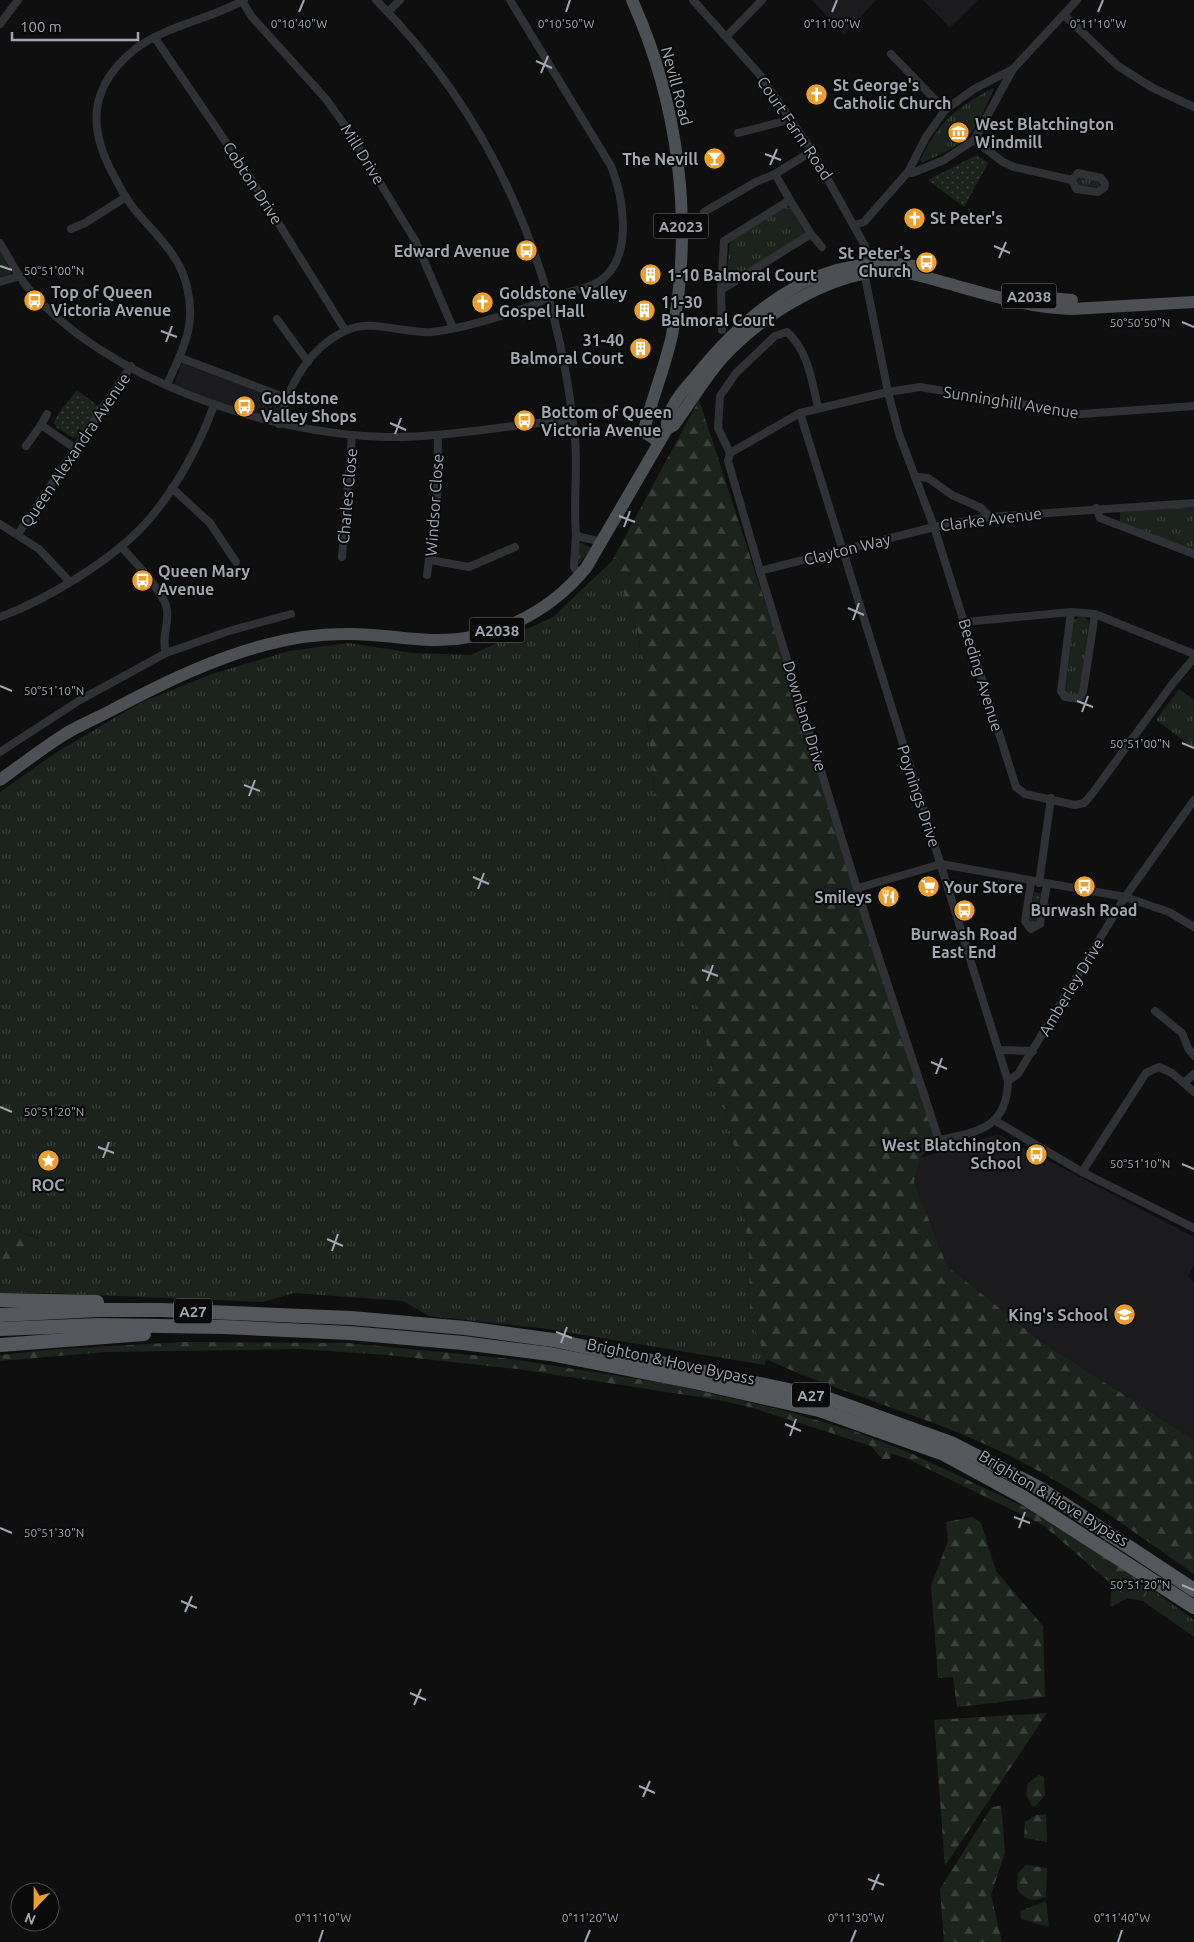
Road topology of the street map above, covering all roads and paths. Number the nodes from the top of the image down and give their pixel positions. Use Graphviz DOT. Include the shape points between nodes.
graph roads {
  1 [pos="18,0"];
  2 [pos="376,0"];
  3 [pos="400,0"];
  4 [pos="510,0"];
  5 [pos="632,0"];
  6 [pos="693,0"];
  7 [pos="762,0"];
  8 [pos="1077,0"];
  9 [pos="243,1"];
  10 [pos="388,12"];
  11 [pos="1064,15"];
  12 [pos="0,24"];
  13 [pos="728,36"];
  14 [pos="155,38"];
  15 [pos="890,54"];
  16 [pos="1012,69"];
  17 [pos="1194,107"];
  18 [pos="945,110"];
  19 [pos="792,119"];
  20 [pos="738,133"];
  21 [pos="974,140"];
  22 [pos="812,151"];
  23 [pos="908,172"];
  24 [pos="775,174"];
  25 [pos="1072,180"];
  26 [pos="126,197"];
  27 [pos="790,200"];
  28 [pos="704,212"];
  29 [pos="856,225"];
  30 [pos="71,229"];
  31 [pos="811,234"];
  32 [pos="0,243"];
  33 [pos="822,247"];
  34 [pos="868,267"];
  35 [pos="20,276"];
  36 [pos="0,282"];
  37 [pos="721,290"];
  38 [pos="1194,294"];
  39 [pos="550,298"];
  40 [pos="1194,302"];
  41 [pos="1106,303"];
  42 [pos="277,319"];
  43 [pos="453,328"];
  44 [pos="345,330"];
  45 [pos="722,330"];
  46 [pos="180,358"];
  47 [pos="308,362"];
  48 [pos="131,366"];
  49 [pos="167,385"];
  50 [pos="888,392"];
  51 [pos="286,398"];
  52 [pos="214,405"];
  53 [pos="1194,406"];
  54 [pos="818,407"];
  55 [pos="800,413"];
  56 [pos="47,414"];
  57 [pos="572,420"];
  58 [pos="279,424"];
  59 [pos="42,425"];
  60 [pos="352,435"];
  61 [pos="438,435"];
  62 [pos="659,442"];
  63 [pos="26,446"];
  64 [pos="76,449"];
  65 [pos="730,453"];
  66 [pos="917,477"];
  67 [pos="172,488"];
  68 [pos="1194,503"];
  69 [pos="1096,508"];
  70 [pos="990,516"];
  71 [pos="0,524"];
  72 [pos="934,528"];
  73 [pos="18,534"];
  74 [pos="576,534"];
  75 [pos="603,542"];
  76 [pos="121,546"];
  77 [pos="515,547"];
  78 [pos="841,550"];
  79 [pos="1194,554"];
  80 [pos="342,557"];
  81 [pos="430,560"];
  82 [pos="236,562"];
  83 [pos="760,571"];
  84 [pos="427,575"];
  85 [pos="580,576"];
  86 [pos="70,582"];
  87 [pos="1071,612"];
  88 [pos="291,614"];
  89 [pos="1095,614"];
  90 [pos="0,617"];
  91 [pos="964,622"];
  92 [pos="166,653"];
  93 [pos="1194,656"];
  94 [pos="0,752"];
  95 [pos="0,780"];
  96 [pos="1051,798"];
  97 [pos="1194,800"];
  98 [pos="941,864"];
  99 [pos="1039,883"];
  100 [pos="858,888"];
  101 [pos="1125,897"];
  102 [pos="1194,927"];
  103 [pos="1155,1011"];
  104 [pos="1000,1050"];
  105 [pos="1033,1051"];
  106 [pos="1194,1056"];
  107 [pos="1194,1074"];
  108 [pos="1008,1081"];
  109 [pos="1184,1083"];
  110 [pos="1194,1092"];
  111 [pos="994,1120"];
  112 [pos="938,1140"];
  113 [pos="1082,1172"];
  114 [pos="1194,1228"];
  115 [pos="0,1300"];
  116 [pos="162,1310"];
  117 [pos="0,1315"];
  118 [pos="224,1327"];
  119 [pos="0,1330"];
  120 [pos="0,1345"];
  121 [pos="1194,1590"];
  122 [pos="1194,1607"];
  1 -- 12 [label="street"];
  2 -- 10 [label="street"];
  3 -- 10 [label="street"];
  4 -- 39 [label="street" via="608,160 619,195 621,240 612,270 598,282"];
  5 -- 62 [label="main road, Nevill Road / A2023" via="654,58 668,109 681,198 682,246 676,309 665,364 645,426 647,434"];
  6 -- 13 [label="street, Court Farm Road"];
  7 -- 13 [label="street"];
  8 -- 11 [label="street"];
  9 -- 14 [label="street"];
  9 -- 43 [label="street, Mill Drive" via="252,17 326,99 346,127 416,242"];
  10 -- 39 [label="street" via="447,84 485,143 525,224"];
  11 -- 16 [label="street"];
  11 -- 17 [label="street" via="1118,66 1153,88"];
  13 -- 19 [label="street, Court Farm Road"];
  14 -- 26 [label="street" via="135,50 111,73 104,84 97,110 95,125 100,145"];
  14 -- 44 [label="street, Cobton Drive" via="251,178"];
  15 -- 18 [label="street"];
  16 -- 18 [label="street" via="974,89"];
  16 -- 21 [label="street"];
  18 -- 23 [label="street"];
  19 -- 20 [label="street"];
  19 -- 22 [label="street, Court Farm Road"];
  21 -- 23 [label="street" via="944,160"];
  21 -- 25 [label="street" via="1014,167"];
  22 -- 24 [label="street"];
  22 -- 29 [label="street, Court Farm Road"];
  23 -- 29 [label="street" via="864,222"];
  24 -- 27 [label="street"];
  24 -- 28 [label="street"];
  26 -- 30 [label="street"];
  26 -- 46 [label="street" via="176,259 185,277 190,315"];
  27 -- 31 [label="street"];
  27 -- 37 [label="street" via="724,241"];
  29 -- 34 [label="street, Court Farm Road" via="867,250"];
  31 -- 33 [label="street"];
  31 -- 37 [label="street"];
  32 -- 35 [label="street"];
  34 -- 41 [label="main road, A2038" via="995,292 1052,308"];
  34 -- 50 [label="street, Clarke Avenue" via="865,276"];
  34 -- 62 [label="main road, A2038" via="763,314 724,356"];
  35 -- 36 [label="street"];
  35 -- 48 [label="street" via="39,300 74,330"];
  37 -- 45 [label="street"];
  38 -- 41 [label="main road, A2038"];
  39 -- 43 [label="street"];
  39 -- 57 [label="street" via="570,392"];
  40 -- 41 [label="main road, A2038"];
  42 -- 47 [label="street"];
  43 -- 44 [label="street" via="432,332 375,327"];
  44 -- 47 [label="street"];
  46 -- 49 [label="street"];
  46 -- 51 [label="street"];
  47 -- 51 [label="street" via="295,378"];
  48 -- 49 [label="street"];
  48 -- 64 [label="street, Queen Alexandra Avenue"];
  49 -- 52 [label="street"];
  50 -- 53 [label="street, Sunninghill Avenue" via="920,387 1081,414"];
  50 -- 54 [label="street"];
  50 -- 66 [label="street, Clarke Avenue" via="899,434"];
  51 -- 58 [label="street"];
  52 -- 58 [label="street"];
  52 -- 67 [label="street"];
  54 -- 55 [label="street"];
  54 -- 65 [label="street, Downland Drive" via="797,340 787,332 774,336 736,373 720,396 718,428"];
  55 -- 65 [label="street"];
  55 -- 78 [label="street, Poynings Drive"];
  56 -- 59 [label="street"];
  57 -- 61 [label="street"];
  57 -- 74 [label="street" via="576,458"];
  58 -- 60 [label="street"];
  59 -- 63 [label="street"];
  59 -- 64 [label="street"];
  60 -- 61 [label="street"];
  60 -- 80 [label="street, Charles Close"];
  61 -- 81 [label="street, Windsor Close" via="437,498"];
  62 -- 75 [label="main road, A2038"];
  64 -- 73 [label="street, Queen Alexandra Avenue"];
  65 -- 83 [label="street, Downland Drive" via="728,461"];
  66 -- 70 [label="street" via="928,478"];
  66 -- 72 [label="street, Clarke Avenue"];
  67 -- 76 [label="street" via="146,523"];
  67 -- 82 [label="street" via="210,523"];
  68 -- 69 [label="street, Clarke Avenue"];
  69 -- 70 [label="street, Clarke Avenue"];
  69 -- 79 [label="street" via="1100,518"];
  70 -- 72 [label="street, Clarke Avenue"];
  71 -- 73 [label="street"];
  72 -- 78 [label="street, Clayton Way"];
  72 -- 91 [label="street, Beeding Avenue"];
  73 -- 86 [label="street" via="46,555"];
  74 -- 75 [label="street"];
  74 -- 85 [label="street" via="574,567"];
  75 -- 85 [label="main road, A2038"];
  76 -- 86 [label="street"];
  76 -- 92 [label="street" via="166,606"];
  77 -- 81 [label="street" via="469,567"];
  78 -- 83 [label="street, Clayton Way"];
  78 -- 98 [label="street, Poynings Drive"];
  81 -- 84 [label="street, Windsor Close"];
  83 -- 100 [label="street, Downland Drive"];
  85 -- 95 [label="main road, A2038" via="540,610 486,634 432,640 356,634 313,635 225,658 153,688 66,734"];
  86 -- 90 [label="street"];
  87 -- 89 [label="street"];
  87 -- 89 [label="street" via="1061,691 1071,699 1079,699 1083,692"];
  87 -- 91 [label="street"];
  88 -- 92 [label="street"];
  89 -- 93 [label="street"];
  91 -- 96 [label="street, Beeding Avenue" via="1016,787 1025,794"];
  92 -- 94 [label="street" via="80,700"];
  93 -- 96 [label="street, Beeding Avenue" via="1088,798 1075,806"];
  96 -- 99 [label="street"];
  97 -- 101 [label="street, Amberley Drive"];
  98 -- 99 [label="street"];
  98 -- 100 [label="street"];
  98 -- 104 [label="street, Poynings Drive"];
  99 -- 99 [label="street" via="1040,924 1032,929 1026,921"];
  99 -- 101 [label="street"];
  100 -- 112 [label="street, Downland Drive"];
  101 -- 102 [label="street" via="1169,912"];
  101 -- 105 [label="street, Amberley Drive"];
  103 -- 106 [label="street" via="1182,1033"];
  104 -- 105 [label="street, Amberley Drive"];
  104 -- 108 [label="street, Poynings Drive"];
  105 -- 108 [label="street, Amberley Drive" via="1018,1074"];
  107 -- 109 [label="street"];
  108 -- 111 [label="street, Poynings Drive" via="1007,1098"];
  109 -- 110 [label="street"];
  109 -- 113 [label="street" via="1172,1072 1159,1067 1146,1073"];
  111 -- 112 [label="street, Poynings Drive" via="979,1132"];
  111 -- 113 [label="street"];
  113 -- 114 [label="street"];
  115 -- 116 [label="highway, A27" via="98,1302"];
  116 -- 117 [label="highway, Brighton & Hove Bypass / A27"];
  116 -- 121 [label="highway, Brighton & Hove Bypass / A27" via="360,1318 553,1340 826,1398 951,1443 1024,1481 1104,1529"];
  118 -- 119 [label="highway, Brighton & Hove Bypass / A27" via="98,1326"];
  118 -- 120 [label="highway, A27"];
  118 -- 122 [label="highway, Brighton & Hove Bypass / A27" via="384,1336 550,1354 819,1410 944,1454 1023,1496"];
}
